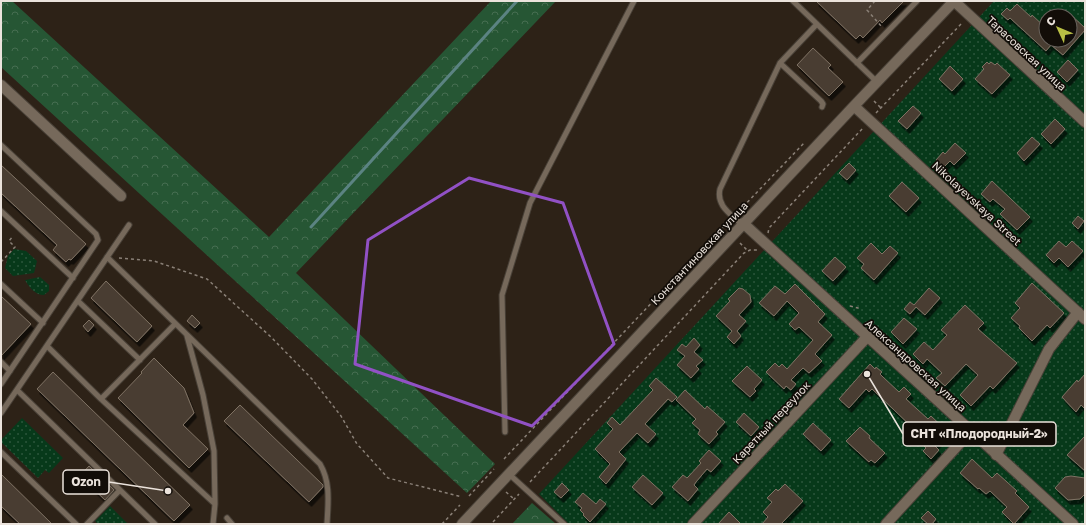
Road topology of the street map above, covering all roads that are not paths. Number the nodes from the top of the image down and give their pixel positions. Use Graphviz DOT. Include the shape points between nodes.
graph roads {
  1 [pos="634,1"];
  2 [pos="792,1"];
  3 [pos="917,1"];
  4 [pos="954,1"];
  5 [pos="817,24"];
  6 [pos="780,62"];
  7 [pos="857,63"];
  8 [pos="877,82"];
  9 [pos="1,85"];
  10 [pos="854,106"];
  11 [pos="822,107"];
  12 [pos="1085,122"];
  13 [pos="1,146"];
  14 [pos="121,196"];
  15 [pos="1,211"];
  16 [pos="742,224"];
  17 [pos="129,225"];
  18 [pos="107,257"];
  19 [pos="73,278"];
  20 [pos="1,284"];
  21 [pos="78,300"];
  22 [pos="1081,315"];
  23 [pos="43,323"];
  24 [pos="175,324"];
  25 [pos="187,335"];
  26 [pos="867,337"];
  27 [pos="47,346"];
  28 [pos="140,360"];
  29 [pos="1,362"];
  30 [pos="10,371"];
  31 [pos="1,384"];
  32 [pos="17,390"];
  33 [pos="102,399"];
  34 [pos="1,413"];
  35 [pos="971,431"];
  36 [pos="505,432"];
  37 [pos="1,452"];
  38 [pos="996,455"];
  39 [pos="509,474"];
  40 [pos="120,490"];
  41 [pos="215,504"];
  42 [pos="227,518"];
  43 [pos="76,524"];
  44 [pos="87,524"];
  45 [pos="155,524"];
  46 [pos="213,524"];
  47 [pos="232,524"];
  48 [pos="327,524"];
  49 [pos="462,524"];
  50 [pos="564,524"];
  51 [pos="693,524"];
  52 [pos="886,524"];
  53 [pos="1073,524"];
  1 -- 36 [label="lane" via="530,203 502,295"];
  2 -- 5 [label="lane"];
  3 -- 7 [label="lane"];
  4 -- 8 [label="street, Константиновская улица"];
  4 -- 12 [label="street, Тарасовская улица"];
  5 -- 6 [label="lane"];
  5 -- 7 [label="lane"];
  6 -- 11 [label="lane" via="821,101"];
  6 -- 16 [label="lane" via="719,195 722,206"];
  7 -- 8 [label="lane"];
  8 -- 10 [label="street, Константиновская улица"];
  9 -- 14 [label="street"];
  10 -- 16 [label="street, Константиновская улица"];
  10 -- 22 [label="street, Nikolayevskaya Street"];
  13 -- 19 [label="lane" via="98,237"];
  15 -- 19 [label="lane"];
  16 -- 26 [label="street, Александровская улица"];
  16 -- 39 [label="street, Константиновская улица"];
  17 -- 18 [label="lane"];
  18 -- 21 [label="lane"];
  18 -- 24 [label="lane"];
  19 -- 23 [label="lane"];
  20 -- 23 [label="lane"];
  21 -- 27 [label="lane"];
  21 -- 28 [label="lane"];
  22 -- 38 [label="street" via="1049,348"];
  23 -- 30 [label="lane"];
  24 -- 25 [label="lane"];
  24 -- 28 [label="lane"];
  25 -- 41 [label="lane" via="214,451"];
  25 -- 48 [label="lane" via="320,464 328,488"];
  26 -- 35 [label="street, Александровская улица"];
  26 -- 51 [label="street, Каретный переулок"];
  27 -- 32 [label="lane"];
  27 -- 33 [label="lane"];
  28 -- 33 [label="lane"];
  29 -- 30 [label="lane"];
  30 -- 31 [label="lane"];
  32 -- 34 [label="lane"];
  32 -- 40 [label="lane"];
  33 -- 41 [label="lane"];
  35 -- 38 [label="street, Александровская улица"];
  35 -- 52 [label="street"];
  37 -- 43 [label="lane"];
  38 -- 53 [label="street, Александровская улица"];
  39 -- 49 [label="street, Константиновская улица"];
  39 -- 50 [label="lane"];
  40 -- 44 [label="lane" via="111,496"];
  40 -- 45 [label="lane"];
  41 -- 46 [label="lane"];
  42 -- 47 [label="lane"];
}
